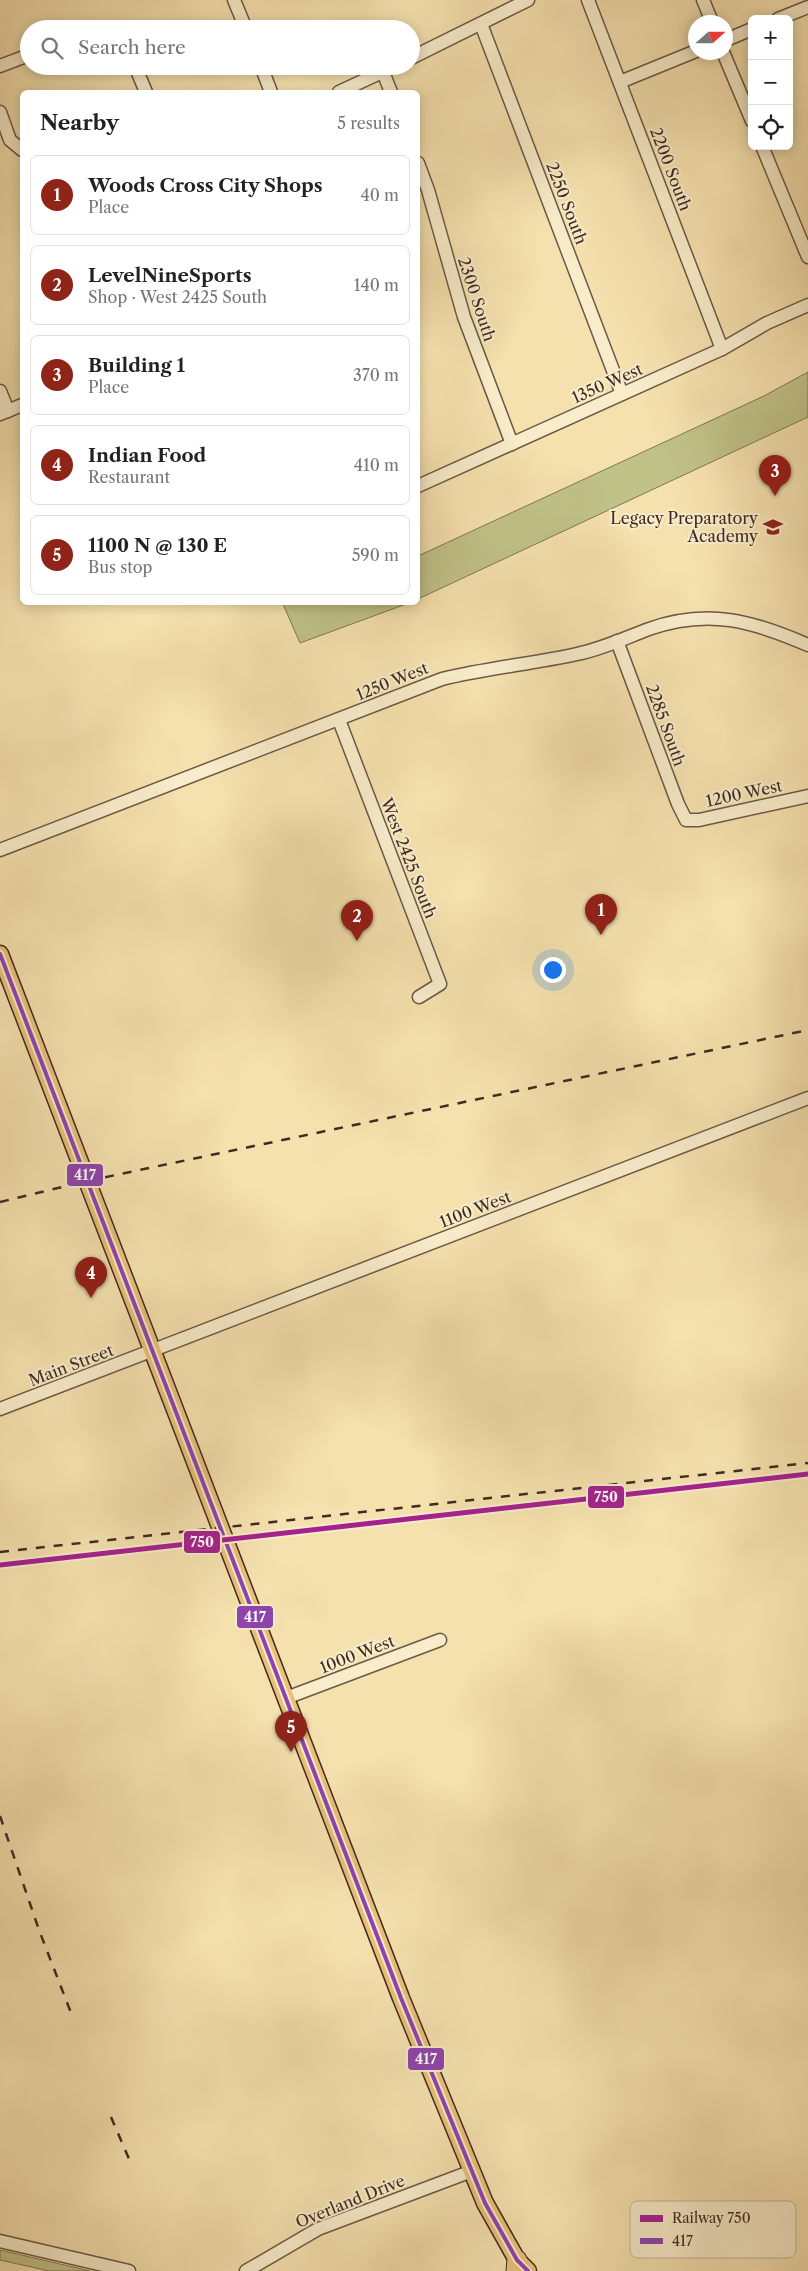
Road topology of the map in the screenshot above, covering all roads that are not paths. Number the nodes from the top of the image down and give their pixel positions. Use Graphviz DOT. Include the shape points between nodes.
graph roads {
  1 [pos="234,0"];
  2 [pos="528,0"];
  3 [pos="588,0"];
  4 [pos="703,0"];
  5 [pos="808,7"];
  6 [pos="709,15"];
  7 [pos="788,15"];
  8 [pos="242,20"];
  9 [pos="481,24"];
  10 [pos="748,31"];
  11 [pos="733,37"];
  12 [pos="420,54"];
  13 [pos="688,54"];
  14 [pos="20,58"];
  15 [pos="726,60"];
  16 [pos="0,66"];
  17 [pos="139,75"];
  18 [pos="264,75"];
  19 [pos="376,75"];
  20 [pos="390,75"];
  21 [pos="620,82"];
  22 [pos="145,90"];
  23 [pos="270,90"];
  24 [pos="343,90"];
  25 [pos="391,90"];
  26 [pos="748,111"];
  27 [pos="0,112"];
  28 [pos="20,148"];
  29 [pos="764,150"];
  30 [pos="420,168"];
  31 [pos="808,257"];
  32 [pos="808,305"];
  33 [pos="722,349"];
  34 [pos="0,391"];
  35 [pos="622,394"];
  36 [pos="20,406"];
  37 [pos="4,412"];
  38 [pos="512,444"];
  39 [pos="420,485"];
  40 [pos="617,642"];
  41 [pos="808,645"];
  42 [pos="339,720"];
  43 [pos="808,796"];
  44 [pos="686,820"];
  45 [pos="0,850"];
  46 [pos="0,954"];
  47 [pos="419,997"];
  48 [pos="808,1098"];
  49 [pos="153,1350"];
  50 [pos="0,1409"];
  51 [pos="440,1640"];
  52 [pos="286,1698"];
  53 [pos="472,2171"];
  54 [pos="0,2241"];
  55 [pos="521,2268"];
  56 [pos="129,2271"];
  57 [pos="246,2271"];
  1 -- 8 [label="street"];
  2 -- 9 [label="street"];
  3 -- 21 [label="street, 2200 South"];
  4 -- 6 [label="street"];
  5 -- 7 [label="street"];
  9 -- 12 [label="street"];
  9 -- 35 [label="street, 2250 South"];
  10 -- 11 [label="street"];
  13 -- 21 [label="street"];
  14 -- 16 [label="street"];
  15 -- 26 [label="street"];
  17 -- 22 [label="street"];
  18 -- 23 [label="street"];
  19 -- 24 [label="street"];
  20 -- 25 [label="street"];
  21 -- 33 [label="street, 2200 South"];
  27 -- 28 [label="street" via="10,140"];
  29 -- 31 [label="street"];
  30 -- 38 [label="street, 2300 South" via="464,317"];
  32 -- 33 [label="street, 1350 West" via="767,323"];
  33 -- 35 [label="street, 1350 West"];
  34 -- 37 [label="street"];
  35 -- 38 [label="street, 1350 West"];
  36 -- 37 [label="street"];
  38 -- 39 [label="street, 1350 West"];
  40 -- 41 [label="street, 1250 West" via="668,624 716,618 759,625"];
  40 -- 42 [label="street, 1250 West" via="579,654 442,679"];
  40 -- 44 [label="street, 2285 South"];
  42 -- 45 [label="street, 1250 West"];
  42 -- 47 [label="street, West 2425 South" via="440,984"];
  43 -- 44 [label="street, 1200 West" via="699,820"];
  46 -- 49 [label="main road"];
  48 -- 49 [label="street, 1100 West"];
  49 -- 50 [label="street, Main Street"];
  49 -- 52 [label="main road"];
  51 -- 52 [label="street, 1000 West"];
  52 -- 53 [label="main road" via="395,1983"];
  53 -- 55 [label="main road" via="492,2217"];
  53 -- 57 [label="street, Overland Drive" via="318,2228"];
  54 -- 56 [label="street"];
}
